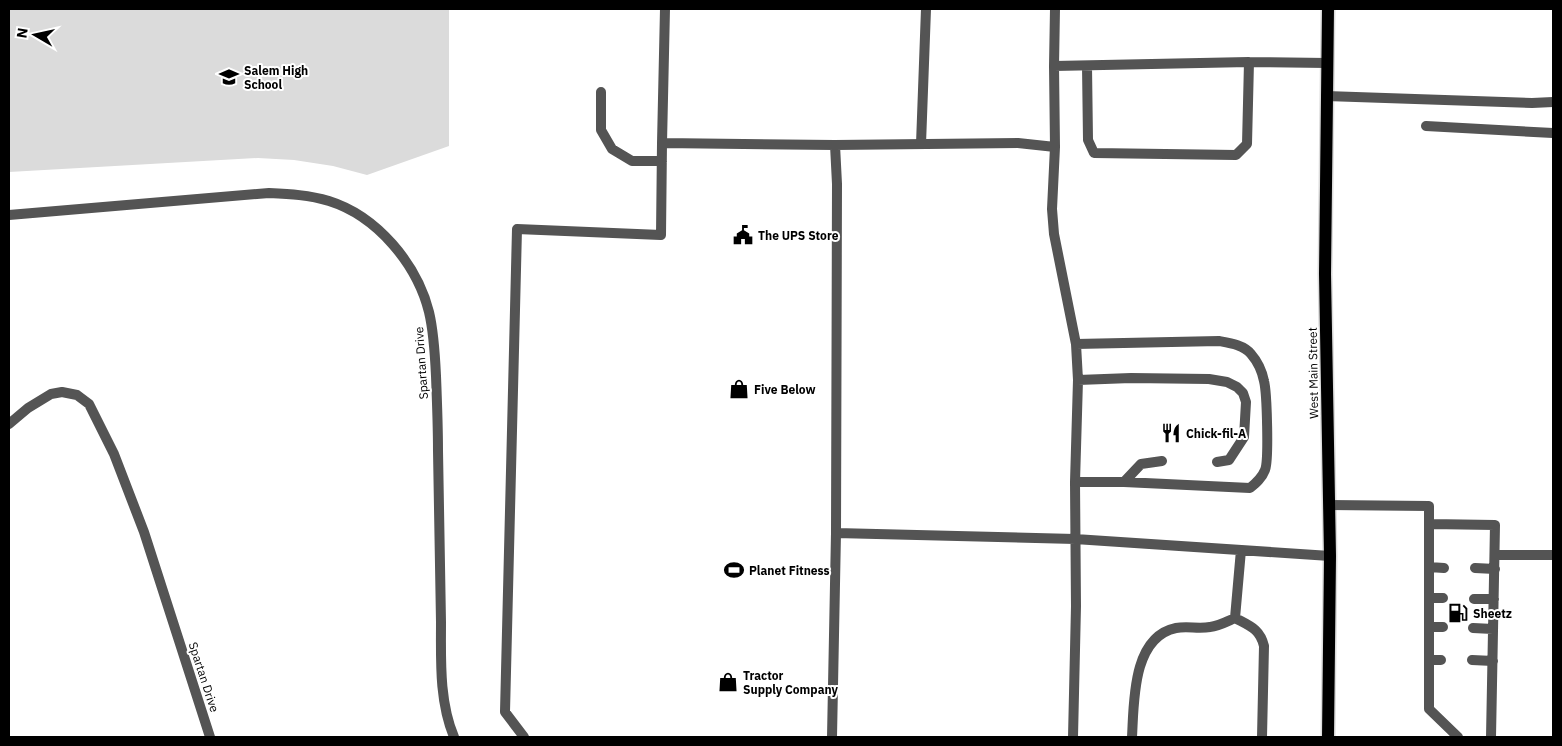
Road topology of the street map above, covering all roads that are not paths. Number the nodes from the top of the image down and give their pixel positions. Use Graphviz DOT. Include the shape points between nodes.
graph roads {
  1 [pos="665,9"];
  2 [pos="926,9"];
  3 [pos="1055,9"];
  4 [pos="1328,9"];
  5 [pos="1249,62"];
  6 [pos="1327,63"];
  7 [pos="1054,66"];
  8 [pos="1087,66"];
  9 [pos="601,92"];
  10 [pos="1326,96"];
  11 [pos="1553,102"];
  12 [pos="1426,126"];
  13 [pos="1553,133"];
  14 [pos="662,143"];
  15 [pos="921,144"];
  16 [pos="835,145"];
  17 [pos="1055,148"];
  18 [pos="662,161"];
  19 [pos="9,215"];
  20 [pos="1076,344"];
  21 [pos="1078,380"];
  22 [pos="9,424"];
  23 [pos="1162,461"];
  24 [pos="1217,462"];
  25 [pos="1074,482"];
  26 [pos="1124,482"];
  27 [pos="1329,505"];
  28 [pos="1430,524"];
  29 [pos="836,533"];
  30 [pos="1076,539"];
  31 [pos="1242,550"];
  32 [pos="1495,554"];
  33 [pos="1553,555"];
  34 [pos="1330,556"];
  35 [pos="1429,567"];
  36 [pos="1444,568"];
  37 [pos="1475,568"];
  38 [pos="1495,568"];
  39 [pos="1429,598"];
  40 [pos="1443,598"];
  41 [pos="1474,599"];
  42 [pos="1494,599"];
  43 [pos="1235,618"];
  44 [pos="1429,627"];
  45 [pos="1442,627"];
  46 [pos="1473,628"];
  47 [pos="1493,629"];
  48 [pos="1429,660"];
  49 [pos="1442,660"];
  50 [pos="1472,660"];
  51 [pos="1493,661"];
  52 [pos="210,737"];
  53 [pos="454,737"];
  54 [pos="524,737"];
  55 [pos="832,737"];
  56 [pos="1073,737"];
  57 [pos="1132,737"];
  58 [pos="1262,737"];
  59 [pos="1328,737"];
  60 [pos="1458,737"];
  61 [pos="1491,737"];
  1 -- 14 [label="street"];
  2 -- 15 [label="street"];
  3 -- 7 [label="street"];
  4 -- 6 [label="main road, West Main Street"];
  5 -- 6 [label="street"];
  5 -- 8 [label="street"];
  5 -- 8 [label="street" via="1247,144 1236,155 1094,153 1088,140"];
  6 -- 10 [label="main road, West Main Street"];
  7 -- 8 [label="street"];
  7 -- 17 [label="street"];
  9 -- 18 [label="street" via="601,130 612,149 632,161"];
  10 -- 11 [label="street"];
  10 -- 27 [label="main road, West Main Street"];
  12 -- 13 [label="street"];
  14 -- 16 [label="street"];
  14 -- 18 [label="street"];
  15 -- 16 [label="street"];
  15 -- 17 [label="street" via="1018,143"];
  16 -- 29 [label="street"];
  17 -- 20 [label="street" via="1054,234"];
  18 -- 54 [label="street" via="661,235 517,229 505,712"];
  19 -- 53 [label="street, Spartan Drive" via="277,193 330,202 358,215 384,235 417,281 429,311 434,336 441,676 448,724"];
  20 -- 21 [label="street"];
  20 -- 26 [label="street" via="1219,341 1234,344 1249,352 1265,383 1266,470 1250,488"];
  21 -- 24 [label="street" via="1209,379 1238,388 1246,402 1244,437 1229,460"];
  21 -- 25 [label="street"];
  22 -- 52 [label="street, Spartan Drive" via="51,394 77,395 89,404 114,454 144,532"];
  23 -- 26 [label="street" via="1141,464"];
  25 -- 26 [label="street"];
  25 -- 30 [label="street"];
  27 -- 28 [label="street" via="1429,506"];
  27 -- 34 [label="main road, West Main Street"];
  28 -- 32 [label="street" via="1495,525"];
  28 -- 35 [label="street"];
  29 -- 30 [label="street"];
  29 -- 55 [label="street"];
  30 -- 31 [label="street"];
  30 -- 56 [label="street"];
  31 -- 34 [label="street"];
  31 -- 43 [label="street"];
  32 -- 33 [label="street"];
  32 -- 38 [label="street"];
  34 -- 59 [label="main road, West Main Street"];
  35 -- 36 [label="street"];
  35 -- 39 [label="street"];
  37 -- 38 [label="street"];
  38 -- 42 [label="street"];
  39 -- 40 [label="street"];
  39 -- 44 [label="street"];
  41 -- 42 [label="street"];
  42 -- 47 [label="street"];
  43 -- 57 [label="street" via="1212,627 1176,628 1153,642 1144,655 1134,687"];
  43 -- 58 [label="street" via="1256,629 1264,646"];
  44 -- 45 [label="street"];
  44 -- 48 [label="street"];
  46 -- 47 [label="street"];
  47 -- 51 [label="street"];
  48 -- 49 [label="street"];
  48 -- 60 [label="street" via="1429,709"];
  50 -- 51 [label="street"];
  51 -- 61 [label="street"];
}
